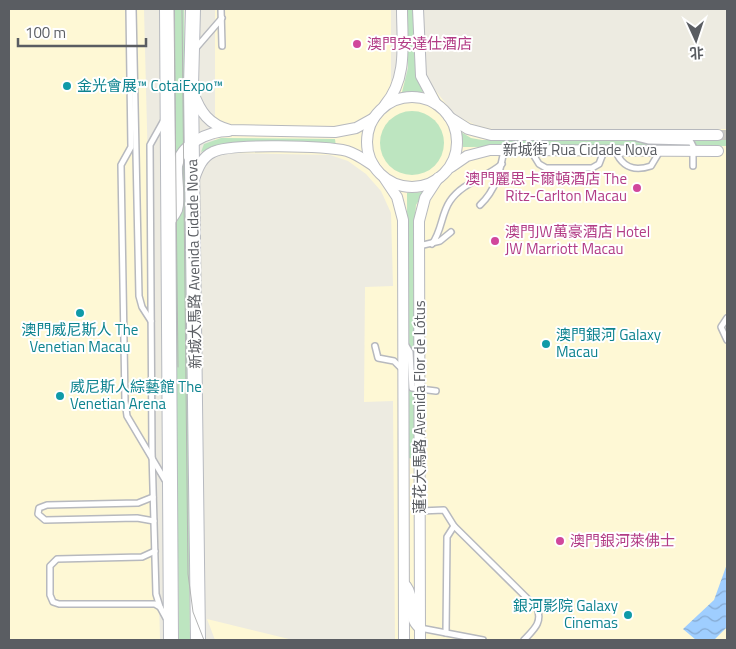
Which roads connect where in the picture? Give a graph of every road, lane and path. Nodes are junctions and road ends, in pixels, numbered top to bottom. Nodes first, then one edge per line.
1 (129, 9) edge
2 (133, 9) edge
3 (167, 9) edge
4 (192, 9) edge
5 (221, 9) edge
6 (402, 9) edge
7 (418, 9) edge
8 (222, 18) junction
9 (222, 46) dead end
10 (192, 56) junction
11 (191, 86) junction
12 (438, 106) junction
13 (383, 108) junction
14 (168, 113) junction
15 (375, 117) junction
16 (448, 117) junction
17 (240, 131) junction
18 (286, 131) junction
19 (624, 135) junction
20 (718, 135) tunnel mouth
21 (192, 144) junction
22 (306, 146) junction
23 (504, 150) junction
24 (531, 150) junction
25 (604, 150) junction
26 (615, 150) junction
27 (660, 150) junction
28 (693, 150) junction
29 (718, 151) dead end
30 (502, 164) junction
31 (693, 166) dead end
32 (375, 167) junction
33 (448, 170) junction
34 (438, 178) junction
35 (385, 179) junction
36 (193, 183) junction
37 (480, 205) dead end
38 (169, 223) junction
39 (451, 232) dead end
40 (432, 244) junction
41 (419, 246) junction
42 (727, 318) edge
43 (151, 322) junction
44 (727, 340) edge
45 (403, 345) junction
46 (375, 346) dead end
47 (389, 360) junction
48 (403, 372) junction
49 (420, 391) junction
50 (436, 391) dead end
51 (152, 456) junction
52 (170, 490) junction
53 (153, 497) junction
54 (420, 511) junction
55 (154, 521) junction
56 (454, 526) junction
57 (155, 551) junction
58 (404, 576) junction
59 (160, 607) junction
60 (420, 628) junction
61 (446, 633) junction
62 (171, 634) edge
63 (198, 640) edge
64 (404, 640) edge
65 (420, 640) edge
66 (483, 640) edge
67 (524, 640) edge

1 - 51 lane
2 - 43 lane
3 - 14 main road, 新城大馬路 Avenida Cidade Nova
4 - 10 main road, 新城大馬路 Avenida Cidade Nova
5 - 8 lane
6 - 13 street
7 - 12 street
8 - 9 lane
8 - 10 lane
10 - 11 main road, 新城大馬路 Avenida Cidade Nova
11 - 17 street
11 - 21 main road, 新城大馬路 Avenida Cidade Nova
12 - 13 street
12 - 16 street
13 - 15 street
14 - 38 main road, 新城大馬路 Avenida Cidade Nova
14 - 43 lane
15 - 18 street
15 - 32 street
16 - 19 street, 新城街 Rua Cidade Nova
16 - 33 street
17 - 18 street
17 - 21 street
18 - 22 street
19 - 20 street, 新城街 Rua Cidade Nova
19 - 28 lane
21 - 36 main road, 新城大馬路 Avenida Cidade Nova
21 - 38 street
22 - 32 street
22 - 36 street
23 - 24 street, 新城街 Rua Cidade Nova
23 - 30 lane
23 - 33 street, 新城街 Rua Cidade Nova
24 - 25 street, 新城街 Rua Cidade Nova
24 - 25 lane
25 - 26 street, 新城街 Rua Cidade Nova
26 - 27 street, 新城街 Rua Cidade Nova
26 - 27 lane
27 - 28 street, 新城街 Rua Cidade Nova
28 - 29 street, 新城街 Rua Cidade Nova
28 - 31 lane
30 - 37 lane
30 - 40 lane
32 - 35 street
33 - 34 street
34 - 35 street
34 - 41 street, 蓮花大馬路 Avenida Flor de Lótus
35 - 45 street, 蓮花大馬路 Avenida Flor de Lótus
36 - 63 main road, 新城大馬路 Avenida Cidade Nova
38 - 52 main road, 新城大馬路 Avenida Cidade Nova
39 - 40 lane
40 - 41 lane
41 - 49 street, 蓮花大馬路 Avenida Flor de Lótus
42 - 44 lane
43 - 51 lane
45 - 47 lane
45 - 48 street, 蓮花大馬路 Avenida Flor de Lótus
45 - 49 lane
46 - 47 lane
47 - 48 lane
48 - 58 street, 蓮花大馬路 Avenida Flor de Lótus
49 - 50 lane
49 - 54 street, 蓮花大馬路 Avenida Flor de Lótus
51 - 52 lane
51 - 53 lane
52 - 62 main road, 新城大馬路 Avenida Cidade Nova
53 - 55 lane
53 - 55 lane
54 - 56 lane
54 - 58 street
54 - 60 street, 蓮花大馬路 Avenida Flor de Lótus
55 - 57 lane
56 - 61 lane
56 - 67 lane
57 - 59 lane
57 - 59 lane
58 - 60 street
58 - 64 street, 蓮花大馬路 Avenida Flor de Lótus
59 - 62 lane
60 - 61 lane
60 - 65 street, 蓮花大馬路 Avenida Flor de Lótus
61 - 66 lane

